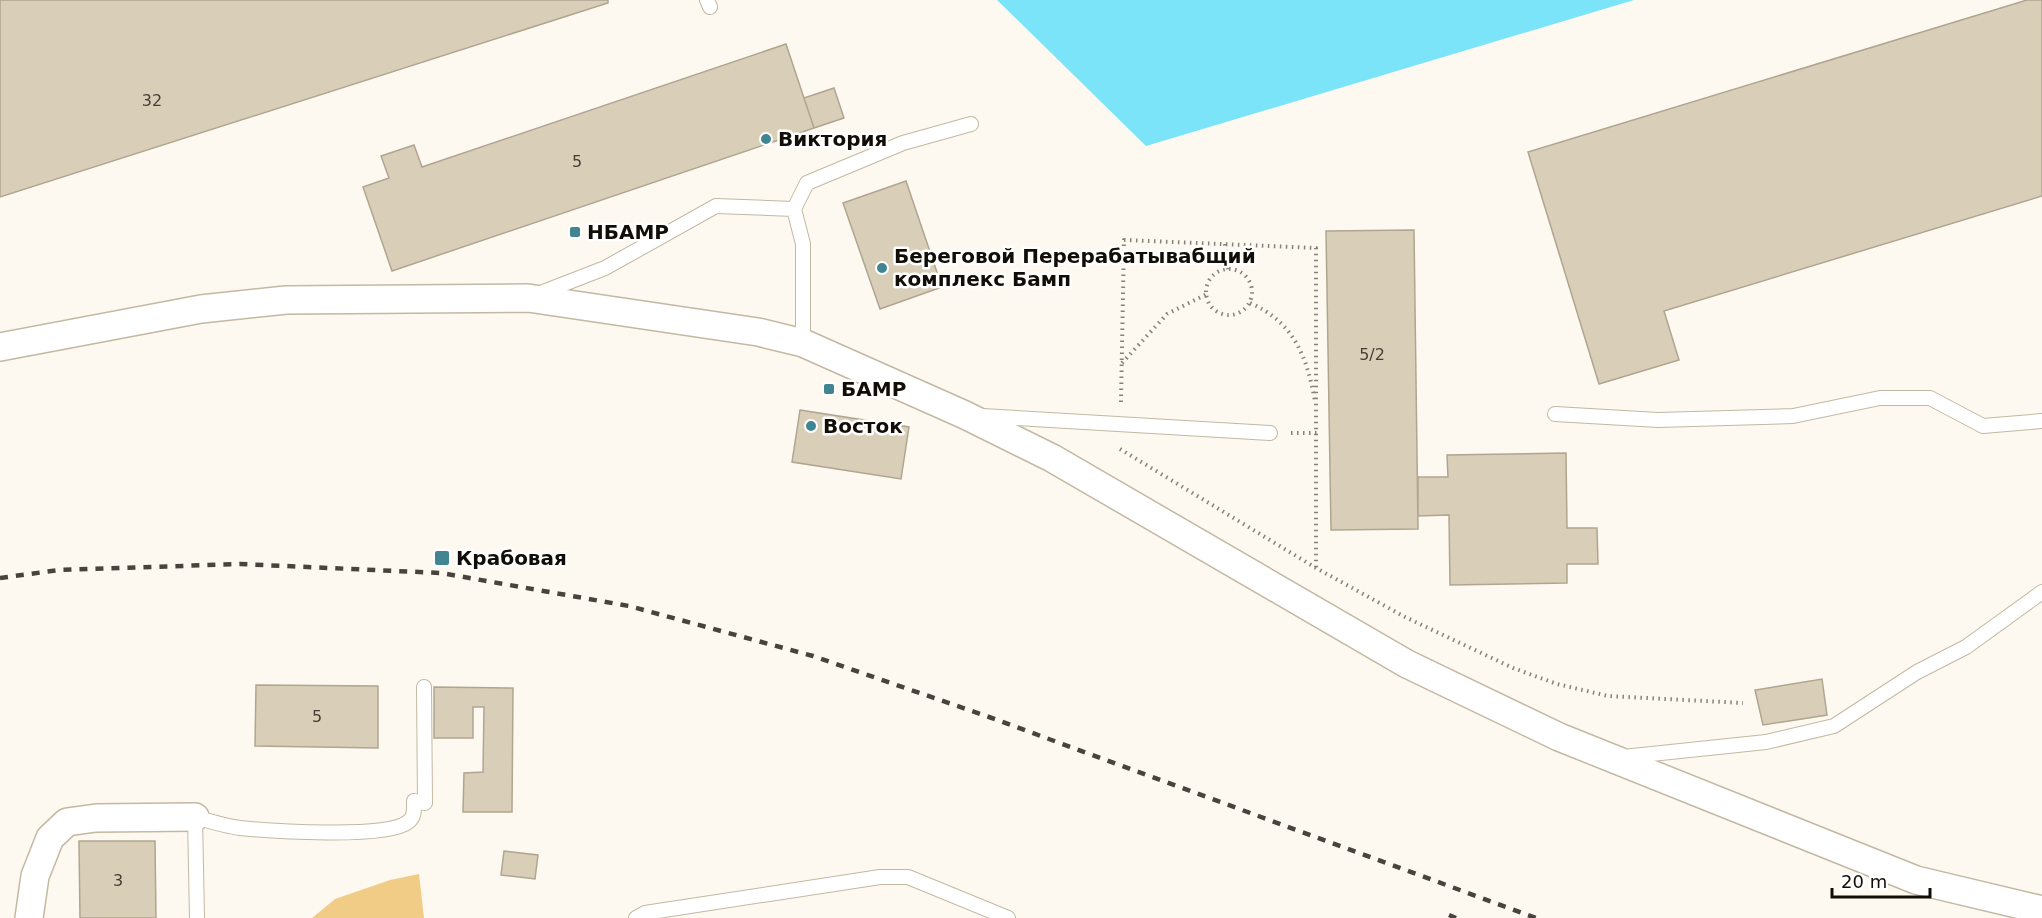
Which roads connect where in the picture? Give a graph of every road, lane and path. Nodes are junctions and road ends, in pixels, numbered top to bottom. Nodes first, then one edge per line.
1 (971, 124) dead end
2 (794, 209) junction
3 (1225, 244) junction
4 (1228, 270) junction
5 (1207, 294) junction
6 (528, 298) junction
7 (1250, 303) junction
8 (803, 343) junction
9 (0, 347) edge
10 (1122, 364) junction
11 (1317, 412) junction
12 (1555, 414) dead end
13 (964, 415) junction
14 (2042, 421) edge
15 (1121, 426) junction
16 (1270, 433) dead end
17 (1316, 568) junction
18 (2042, 592) edge
19 (424, 687) dead end
20 (1743, 703) dead end
21 (1615, 757) junction
22 (195, 817) junction
23 (2042, 910) edge
24 (29, 918) edge
25 (197, 918) edge
26 (636, 918) edge
27 (1008, 918) edge

1 - 2 lane
2 - 6 lane
2 - 8 lane
3 - 4 path
3 - 10 path
3 - 11 path
4 - 5 path
4 - 7 path
5 - 7 path
5 - 10 path
6 - 8 street
6 - 9 street
7 - 11 path
8 - 13 street
10 - 15 path
11 - 17 path
12 - 14 lane
13 - 15 lane
13 - 21 street
15 - 16 lane
15 - 17 path
17 - 20 path
18 - 21 lane
19 - 22 lane
21 - 23 street
22 - 24 street
22 - 25 lane
26 - 27 lane

